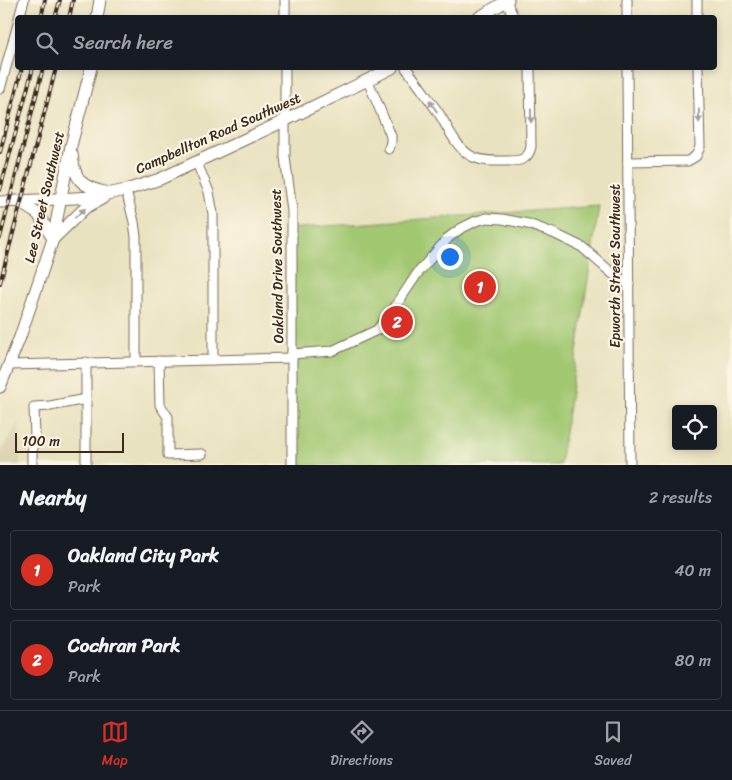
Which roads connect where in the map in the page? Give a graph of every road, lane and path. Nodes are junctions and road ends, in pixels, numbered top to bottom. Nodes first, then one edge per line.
1 (24, 0) edge
2 (100, 0) edge
3 (285, 0) edge
4 (627, 0) edge
5 (697, 0) edge
6 (507, 1) edge
7 (20, 15) edge
8 (98, 15) edge
9 (285, 15) edge
10 (483, 15) edge
11 (513, 15) edge
12 (627, 15) edge
13 (697, 15) edge
14 (15, 32) edge
15 (3, 66) edge
16 (90, 70) edge
17 (285, 70) edge
18 (388, 70) edge
19 (407, 70) edge
20 (530, 70) edge
21 (628, 70) edge
22 (698, 70) edge
23 (368, 81) junction
24 (0, 89) edge
25 (284, 121) junction
26 (71, 146) junction
27 (389, 149) dead end
28 (628, 162) junction
29 (197, 163) junction
30 (126, 190) junction
31 (112, 193) junction
32 (60, 199) junction
33 (0, 202) edge
34 (19, 202) junction
35 (53, 240) junction
36 (629, 284) junction
37 (292, 356) junction
38 (213, 360) junction
39 (136, 361) junction
40 (159, 361) junction
41 (86, 362) junction
42 (9, 365) junction
43 (0, 387) edge
44 (86, 398) junction
45 (202, 454) dead end
46 (32, 465) edge
47 (86, 465) edge
48 (292, 465) edge
49 (630, 465) edge

1 - 7 street
2 - 8 main road
3 - 9 street
4 - 12 street
5 - 13 street
6 - 10 main road
6 - 11 street
14 - 15 street
15 - 24 street
16 - 26 main road, Lee Street Southwest
17 - 25 street, Oakland Drive Southwest
18 - 23 main road, Campbellton Road Southwest
20 -> 19 street
21 - 28 street, Epworth Street Southwest
22 -> 28 street
23 - 25 main road, Campbellton Road Southwest
23 - 27 street
25 - 29 main road, Campbellton Road Southwest
25 - 37 street, Oakland Drive Southwest
26 - 31 main road
26 - 32 main road, Lee Street Southwest
28 - 36 street, Epworth Street Southwest
29 - 30 main road, Campbellton Road Southwest
29 - 38 street
30 - 31 main road, Campbellton Road Southwest
30 - 39 street
31 - 32 main road, Campbellton Road Southwest
35 -> 31 main road
32 - 34 main road, Campbellton Road Southwest
32 - 35 main road, Lee Street Southwest
33 - 34 main road, Campbellton Road Southwest
34 - 35 main road
35 - 42 main road, Lee Street Southwest
36 - 37 street
36 - 49 street, Epworth Street Southwest
37 - 38 street
37 - 48 street, Oakland Drive Southwest
38 - 40 street
39 - 40 street
39 - 41 street
40 - 45 street
41 - 42 street
41 - 44 street
42 - 43 main road, Lee Street Southwest
44 - 46 street
44 - 47 street

